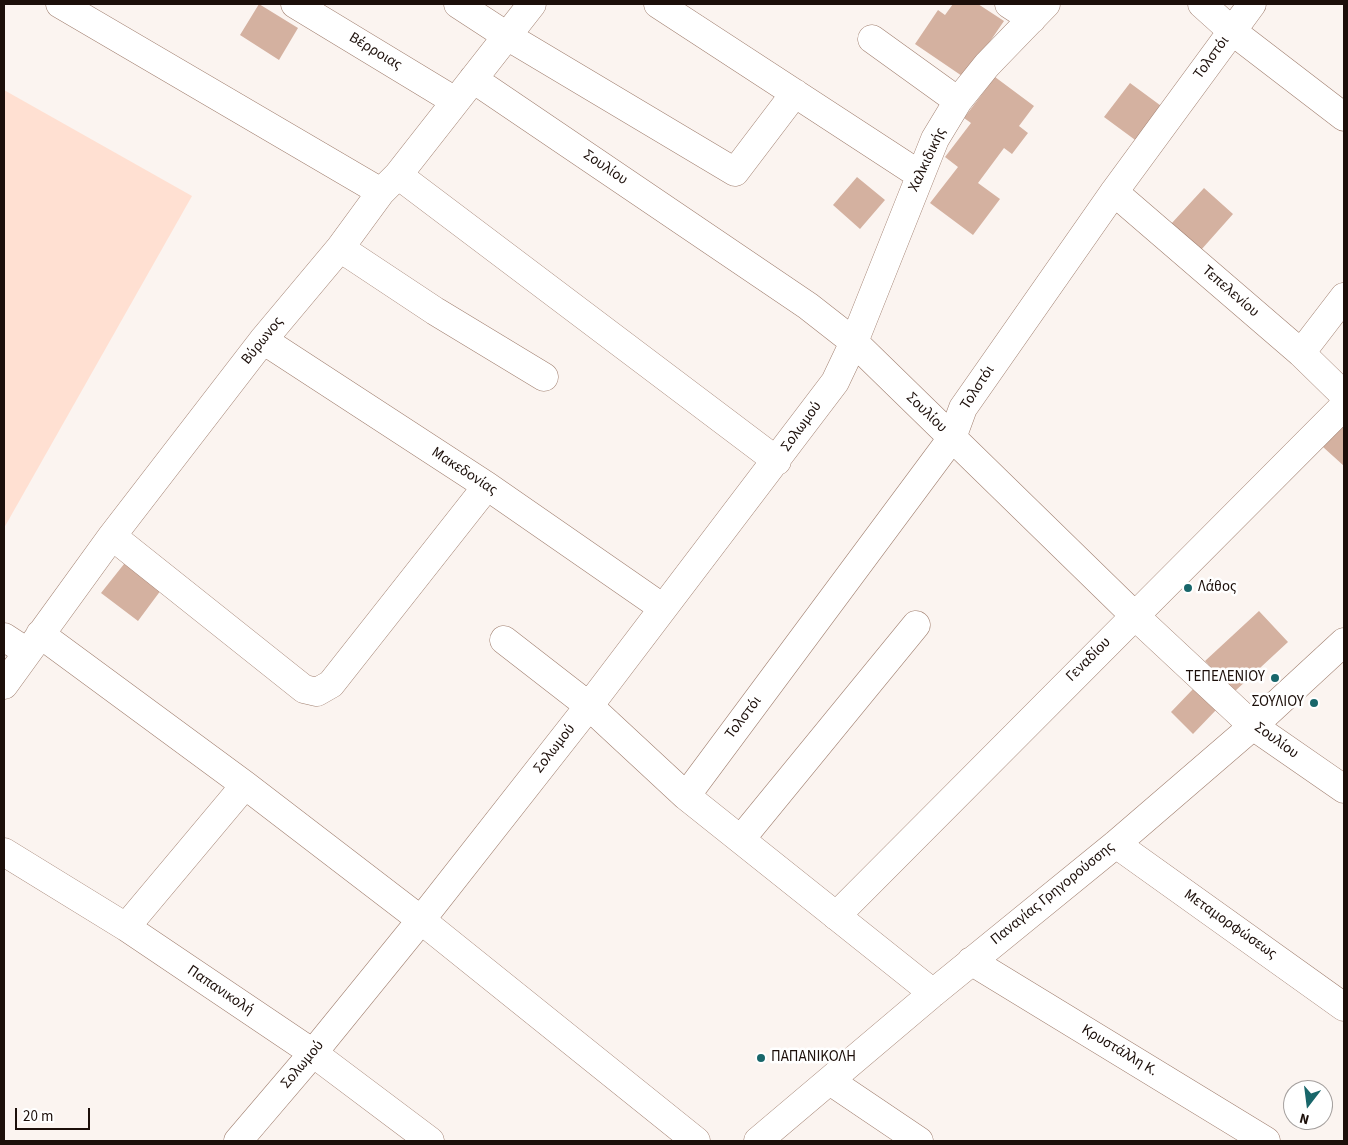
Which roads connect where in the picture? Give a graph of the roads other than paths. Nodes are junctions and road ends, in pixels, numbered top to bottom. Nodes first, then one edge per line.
1 (60, 4) edge
2 (294, 4) edge
3 (458, 4) edge
4 (532, 4) edge
5 (658, 4) edge
6 (1009, 4) edge
7 (1202, 4) edge
8 (1252, 4) edge
9 (1039, 12) edge
10 (1232, 31) junction
11 (506, 36) junction
12 (872, 39) dead end
13 (473, 79) junction
14 (795, 93) junction
15 (455, 101) junction
16 (958, 101) junction
17 (1344, 117) edge
18 (920, 175) junction
19 (390, 183) junction
20 (1114, 192) junction
21 (340, 248) junction
22 (1344, 296) edge
23 (263, 340) junction
24 (854, 342) junction
25 (1301, 354) junction
26 (544, 377) dead end
27 (1344, 394) edge
28 (1344, 406) edge
29 (952, 438) junction
30 (777, 461) junction
31 (487, 486) junction
32 (112, 536) junction
33 (663, 608) junction
34 (1134, 616) junction
35 (916, 625) dead end
36 (4, 637) edge
37 (504, 640) dead end
38 (1344, 642) edge
39 (34, 643) junction
40 (4, 685) edge
41 (589, 706) junction
42 (1253, 726) junction
43 (244, 785) junction
44 (1344, 789) edge
45 (686, 796) junction
46 (740, 840) junction
47 (1116, 844) junction
48 (4, 852) edge
49 (836, 916) junction
50 (421, 920) junction
51 (126, 927) junction
52 (971, 961) junction
53 (933, 993) junction
54 (1344, 1006) edge
55 (313, 1054) junction
56 (830, 1080) junction
57 (238, 1141) edge
58 (430, 1141) edge
59 (696, 1141) edge
60 (758, 1141) edge
61 (919, 1141) edge
62 (1266, 1141) edge

1 - 19 street
2 - 15 street, Βέρροιας
3 - 11 street
4 - 11 street, Βύρωνος
5 - 14 street
6 - 9 street
7 - 10 street
8 - 10 street, Τολστόι
9 - 16 street, Χαλκιδικής
10 - 17 street
10 - 20 street, Τολστόι
11 - 13 street, Βύρωνος
11 - 14 street
12 - 16 street
13 - 15 street, Βύρωνος
13 - 24 street, Σουλίου
14 - 18 street
15 - 19 street, Βύρωνος
16 - 18 street, Χαλκιδικής
18 - 24 street, Χαλκιδικής
19 - 21 street, Βύρωνος
19 - 30 street
20 - 25 street, Τεπελενίου
20 - 29 street, Τολστόι
21 - 23 street, Βύρωνος
21 - 26 street
22 - 25 street
23 - 31 street, Μακεδονίας
23 - 32 street, Βύρωνος
24 - 29 street, Σουλίου
24 - 30 street, Σολωμού
25 - 27 street, Τεπελενίου
28 - 34 street, Γεναδίου
29 - 34 street, Σουλίου
29 - 45 street, Τολστόι
30 - 33 street, Σολωμού
31 - 32 street
31 - 33 street, Μακεδονίας
32 - 39 street, Βύρωνος
33 - 41 street, Σολωμού
34 - 42 street, Σουλίου
34 - 49 street, Γεναδίου
35 - 46 street
36 - 39 street
37 - 41 street
38 - 42 street, Παναγίας Γρηγορούσσης
39 - 40 street, Βύρωνος
39 - 43 street
41 - 45 street
41 - 50 street, Σολωμού
42 - 44 street, Σουλίου
42 - 47 street, Παναγίας Γρηγορούσσης
43 - 50 street
43 - 51 street
45 - 46 street
46 - 49 street
47 - 52 street, Παναγίας Γρηγορούσσης
47 - 54 street, Μεταμορφώσεως
48 - 51 street, Παπανικολή
49 - 53 street
50 - 55 street, Σολωμού
50 - 59 street
51 - 55 street, Παπανικολή
52 - 53 street, Παναγίας Γρηγορούσσης
52 - 62 street, Κρυστάλλη Κ.
53 - 56 street, Παναγίας Γρηγορούσσης
55 - 57 street, Σολωμού
55 - 58 street, Παπανικολή
56 - 60 street, Παναγίας Γρηγορούσσης
56 - 61 street

